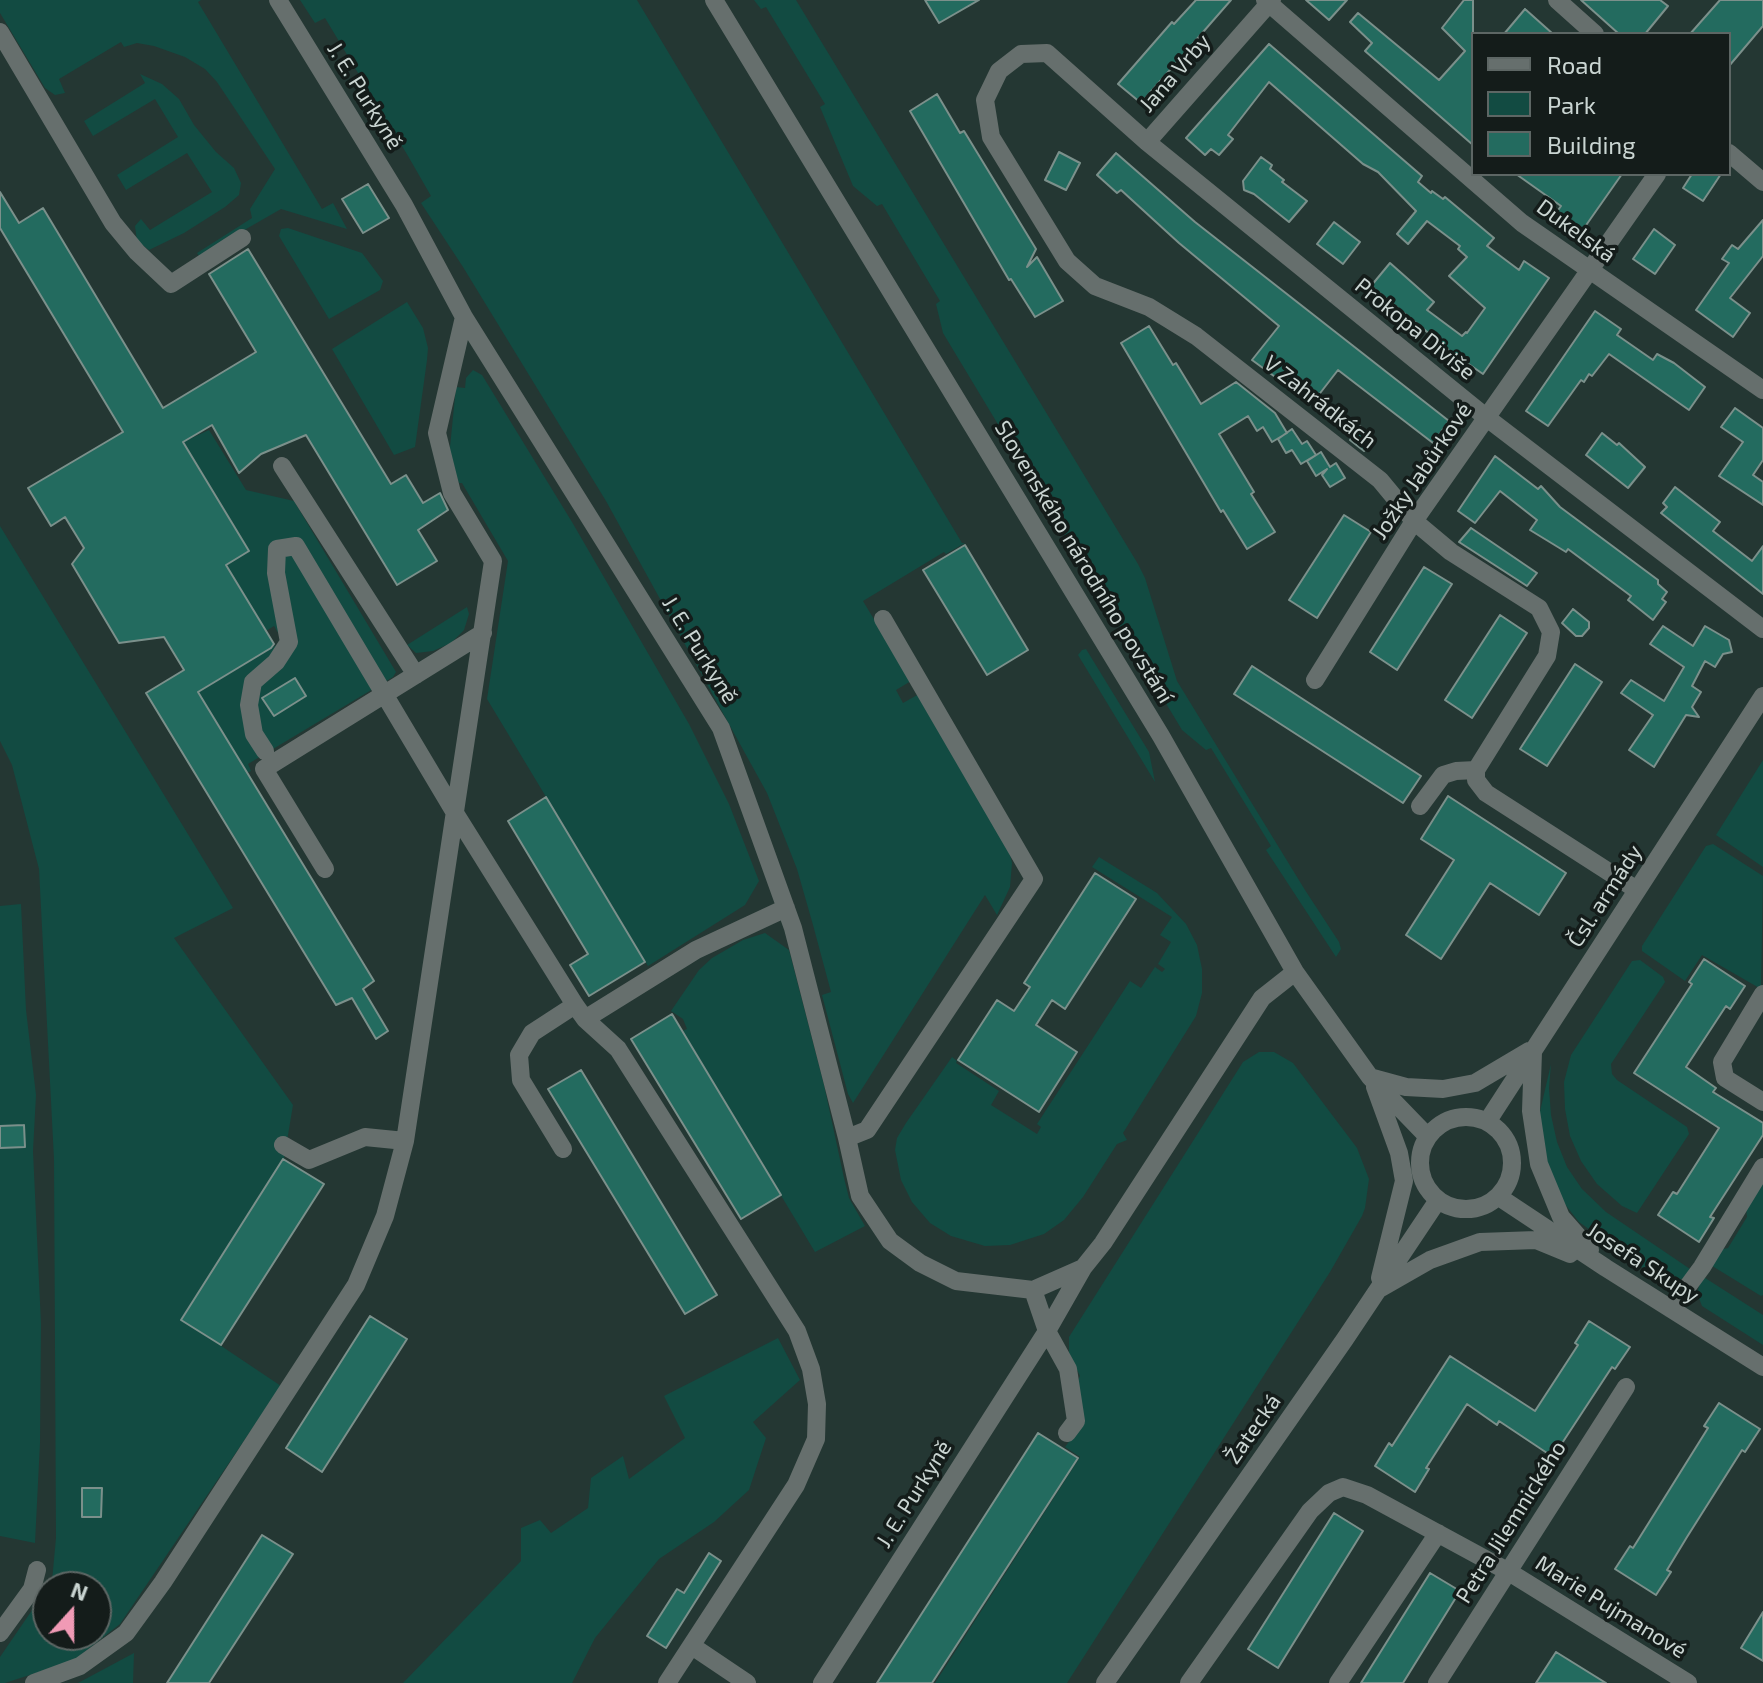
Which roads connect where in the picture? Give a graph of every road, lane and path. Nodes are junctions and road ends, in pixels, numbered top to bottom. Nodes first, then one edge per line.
1 (278, 0) edge
2 (714, 0) edge
3 (1557, 0) edge
4 (1269, 1) edge
5 (0, 32) edge
6 (1593, 32) edge
7 (1047, 53) joint
8 (1147, 142) junction
9 (1731, 155) edge
10 (1656, 176) edge
11 (1763, 182) edge
12 (242, 238) dead end
13 (1589, 271) junction
14 (464, 317) junction
15 (1763, 390) edge
16 (1487, 418) junction
17 (282, 466) dead end
18 (1414, 521) junction
19 (883, 619) dead end
20 (1763, 629) edge
21 (483, 633) junction
22 (416, 675) junction
23 (1315, 680) dead end
24 (1763, 696) edge
25 (265, 751) dead end
26 (1476, 770) junction
27 (1420, 806) dead end
28 (455, 813) junction
29 (325, 869) dead end
30 (1637, 890) junction
31 (786, 908) junction
32 (1295, 972) junction
33 (1763, 994) edge
34 (580, 1012) junction
35 (1533, 1049) junction
36 (1370, 1077) junction
37 (1763, 1102) edge
38 (1487, 1122) junction
39 (1428, 1137) junction
40 (847, 1138) junction
41 (405, 1141) junction
42 (283, 1145) dead end
43 (563, 1149) dead end
44 (1763, 1167) edge
45 (1499, 1197) junction
46 (1438, 1200) junction
47 (1083, 1268) junction
48 (1606, 1268) junction
49 (1033, 1290) junction
50 (1377, 1290) junction
51 (1671, 1309) junction
52 (1047, 1331) junction
53 (1763, 1367) edge
54 (1626, 1387) dead end
55 (1067, 1433) dead end
56 (1438, 1533) junction
57 (37, 1570) dead end
58 (1509, 1572) junction
59 (0, 1633) edge
60 (692, 1646) junction
61 (1193, 1676) edge
62 (34, 1683) edge
63 (667, 1683) edge
64 (747, 1683) edge
65 (822, 1683) edge
66 (1105, 1683) edge
67 (1338, 1683) edge
68 (1437, 1683) edge
69 (1688, 1683) edge

1 - 14 street, J. E. Purkyně
2 - 32 street, Slovenského národního povstání
3 - 6 street
4 - 8 street, Jana Vrby
4 - 13 street, Dukelská
5 - 12 street
7 - 8 street, Prokopa Diviše
7 - 18 street, V Zahrádkách
8 - 16 street, Prokopa Diviše
9 - 11 street
10 - 13 street, Jožky Jabůrkové
13 - 15 street, Dukelská
13 - 16 street, Jožky Jabůrkové
14 - 21 street
14 - 31 street, J. E. Purkyně
16 - 18 street, Jožky Jabůrkové
16 - 20 street, Prokopa Diviše
17 - 22 street
18 - 23 street, Jožky Jabůrkové
18 - 26 street, V Zahrádkách
19 - 40 street
21 - 22 street
21 - 28 street
22 - 29 street
24 - 30 street, Čsl. armády
25 - 28 street
26 - 27 street
26 - 30 street
28 - 34 street
28 - 41 street
30 - 35 street, Čsl. armády
31 - 34 street
31 - 40 street, J. E. Purkyně
32 - 36 street, Slovenského národního povstání
32 - 47 street, J. E. Purkyně
33 - 37 street
34 - 43 street
34 - 60 street
35 - 36 street
35 - 38 street, Čsl. armády
35 - 48 street
36 - 39 street, Slovenského národního povstání
36 - 50 street
38 - 39 street
38 - 45 street
39 - 46 street
40 - 49 street, J. E. Purkyně
41 - 42 street
41 - 62 street
44 - 51 street
45 - 46 street
45 - 48 street, Josefa Skupy
46 - 50 street, Žatecká
47 - 49 street, J. E. Purkyně
47 - 52 street, J. E. Purkyně
48 - 50 street
48 - 51 street, Josefa Skupy
49 - 52 street
50 - 66 street, Žatecká
51 - 53 street, Josefa Skupy
52 - 55 street
52 - 65 street, J. E. Purkyně
54 - 58 street, Petra Jilemnického
56 - 58 street, Marie Pujmanové
56 - 61 street, Marie Pujmanové
56 - 67 street
57 - 59 street
58 - 68 street, Petra Jilemnického
58 - 69 street, Marie Pujmanové
60 - 63 street
60 - 64 street

